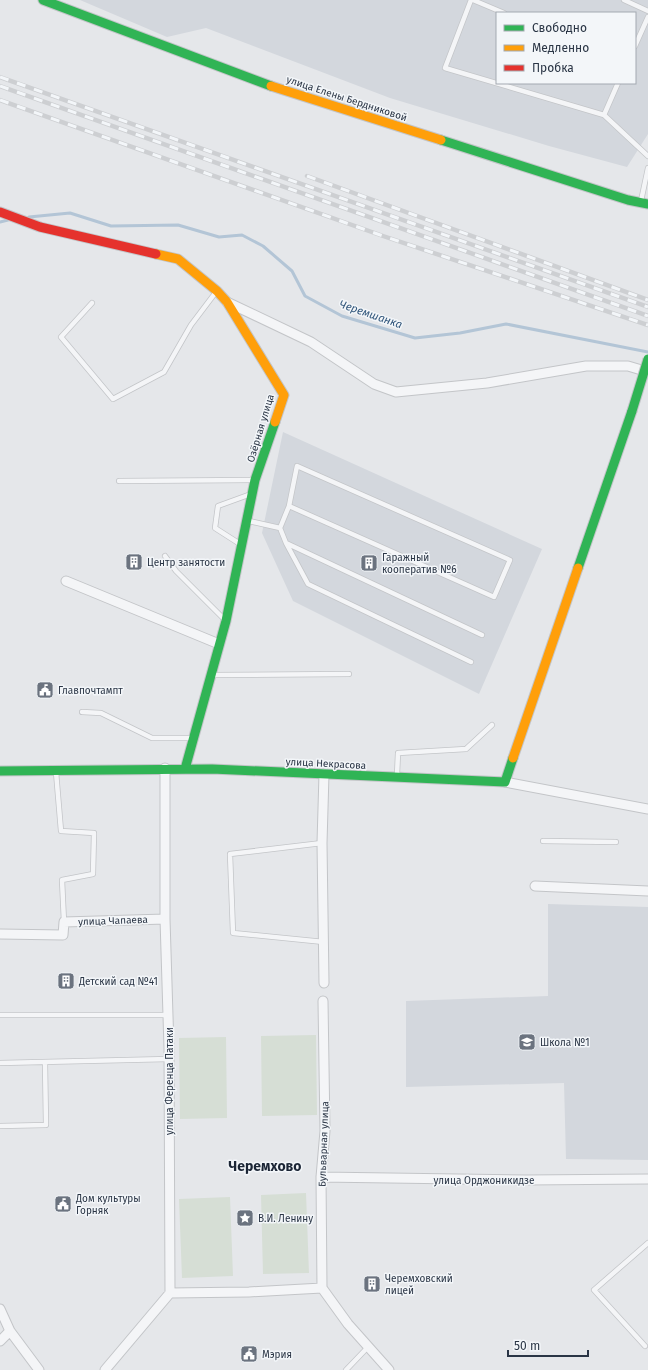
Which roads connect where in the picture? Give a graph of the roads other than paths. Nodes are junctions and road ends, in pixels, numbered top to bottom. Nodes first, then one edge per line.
1 (43, 0) edge
2 (472, 0) edge
3 (624, 0) edge
4 (648, 11) edge
5 (502, 12) edge
6 (648, 17) edge
7 (636, 44) edge
8 (496, 83) edge
9 (499, 84) edge
10 (618, 84) edge
11 (604, 115) junction
12 (648, 156) edge
13 (648, 168) edge
14 (644, 203) edge
15 (0, 212) edge
16 (217, 291) junction
17 (227, 302) junction
18 (92, 303) dead end
19 (648, 359) edge
20 (648, 372) edge
21 (255, 480) junction
22 (119, 481) dead end
23 (253, 494) junction
24 (290, 506) junction
25 (247, 520) junction
26 (280, 528) junction
27 (286, 543) junction
28 (242, 545) junction
29 (165, 556) dead end
30 (66, 582) dead end
31 (226, 620) junction
32 (482, 635) dead end
33 (219, 644) junction
34 (471, 662) dead end
35 (349, 674) dead end
36 (211, 675) junction
37 (82, 712) dead end
38 (492, 725) dead end
39 (194, 738) junction
40 (165, 768) junction
41 (185, 769) junction
42 (56, 770) junction
43 (0, 771) edge
44 (324, 774) junction
45 (397, 777) junction
46 (505, 782) junction
47 (648, 810) edge
48 (543, 841) dead end
49 (616, 842) dead end
50 (322, 844) junction
51 (535, 886) dead end
52 (648, 891) edge
53 (165, 919) junction
54 (64, 922) junction
55 (0, 934) edge
56 (324, 942) junction
57 (324, 983) dead end
58 (323, 1001) dead end
59 (0, 1015) edge
60 (168, 1015) junction
61 (169, 1060) junction
62 (45, 1062) junction
63 (0, 1063) edge
64 (0, 1126) edge
65 (321, 1177) junction
66 (648, 1178) edge
67 (648, 1243) edge
68 (322, 1288) junction
69 (170, 1293) junction
70 (0, 1309) edge
71 (10, 1331) junction
72 (0, 1342) edge
73 (645, 1346) dead end
74 (368, 1347) junction
75 (39, 1370) edge
76 (105, 1370) edge
77 (346, 1370) edge
78 (389, 1370) edge

1 - 14 street, улица Елены Бердниковой
2 - 5 lane
2 - 8 lane
3 - 4 lane
6 - 7 lane
9 - 11 lane
10 - 11 lane
11 - 12 lane
13 - 14 lane
15 - 16 street, Озёрная улица
16 - 17 street, Озёрная улица
16 - 18 lane
17 - 20 street
17 - 21 street, Озёрная улица
19 - 46 street, bridge
21 - 22 lane
21 - 23 street, Озёрная улица
23 - 25 street, Озёрная улица
23 - 28 lane
24 - 24 lane
24 - 26 lane
25 - 26 lane
25 - 28 street, Озёрная улица
26 - 27 lane
27 - 32 lane
27 - 34 lane
28 - 31 street, Озёрная улица
29 - 31 lane
30 - 33 street
31 - 33 street, Озёрная улица
33 - 36 street, Озёрная улица
35 - 36 lane
36 - 39 street, Озёрная улица
37 - 39 lane
38 - 45 lane
39 - 41 street, Озёрная улица
40 - 41 street, улица Некрасова
40 - 42 street, улица Некрасова
40 - 53 street, улица Ференца Патаки
41 - 44 street, улица Некрасова
42 - 43 street, улица Некрасова
42 - 54 lane
44 - 45 street, улица Некрасова
44 - 50 street
45 - 46 street, улица Некрасова
46 - 47 street, улица Некрасова
48 - 49 lane
50 - 56 street
50 - 56 lane
51 - 52 street
53 - 54 street, улица Чапаева
53 - 60 street, улица Ференца Патаки
54 - 55 street, улица Чапаева
56 - 57 street
58 - 65 street, Бульварная улица
59 - 60 lane
60 - 61 street, улица Ференца Патаки
61 - 62 lane
61 - 69 street, улица Ференца Патаки
62 - 63 lane
62 - 64 lane
65 - 66 street, улица Орджоникидзе
65 - 68 street, Бульварная улица
67 - 73 lane
68 - 69 street
68 - 74 street
69 - 76 street
70 - 71 street
71 - 72 street
71 - 75 street
74 - 77 lane
74 - 78 street

